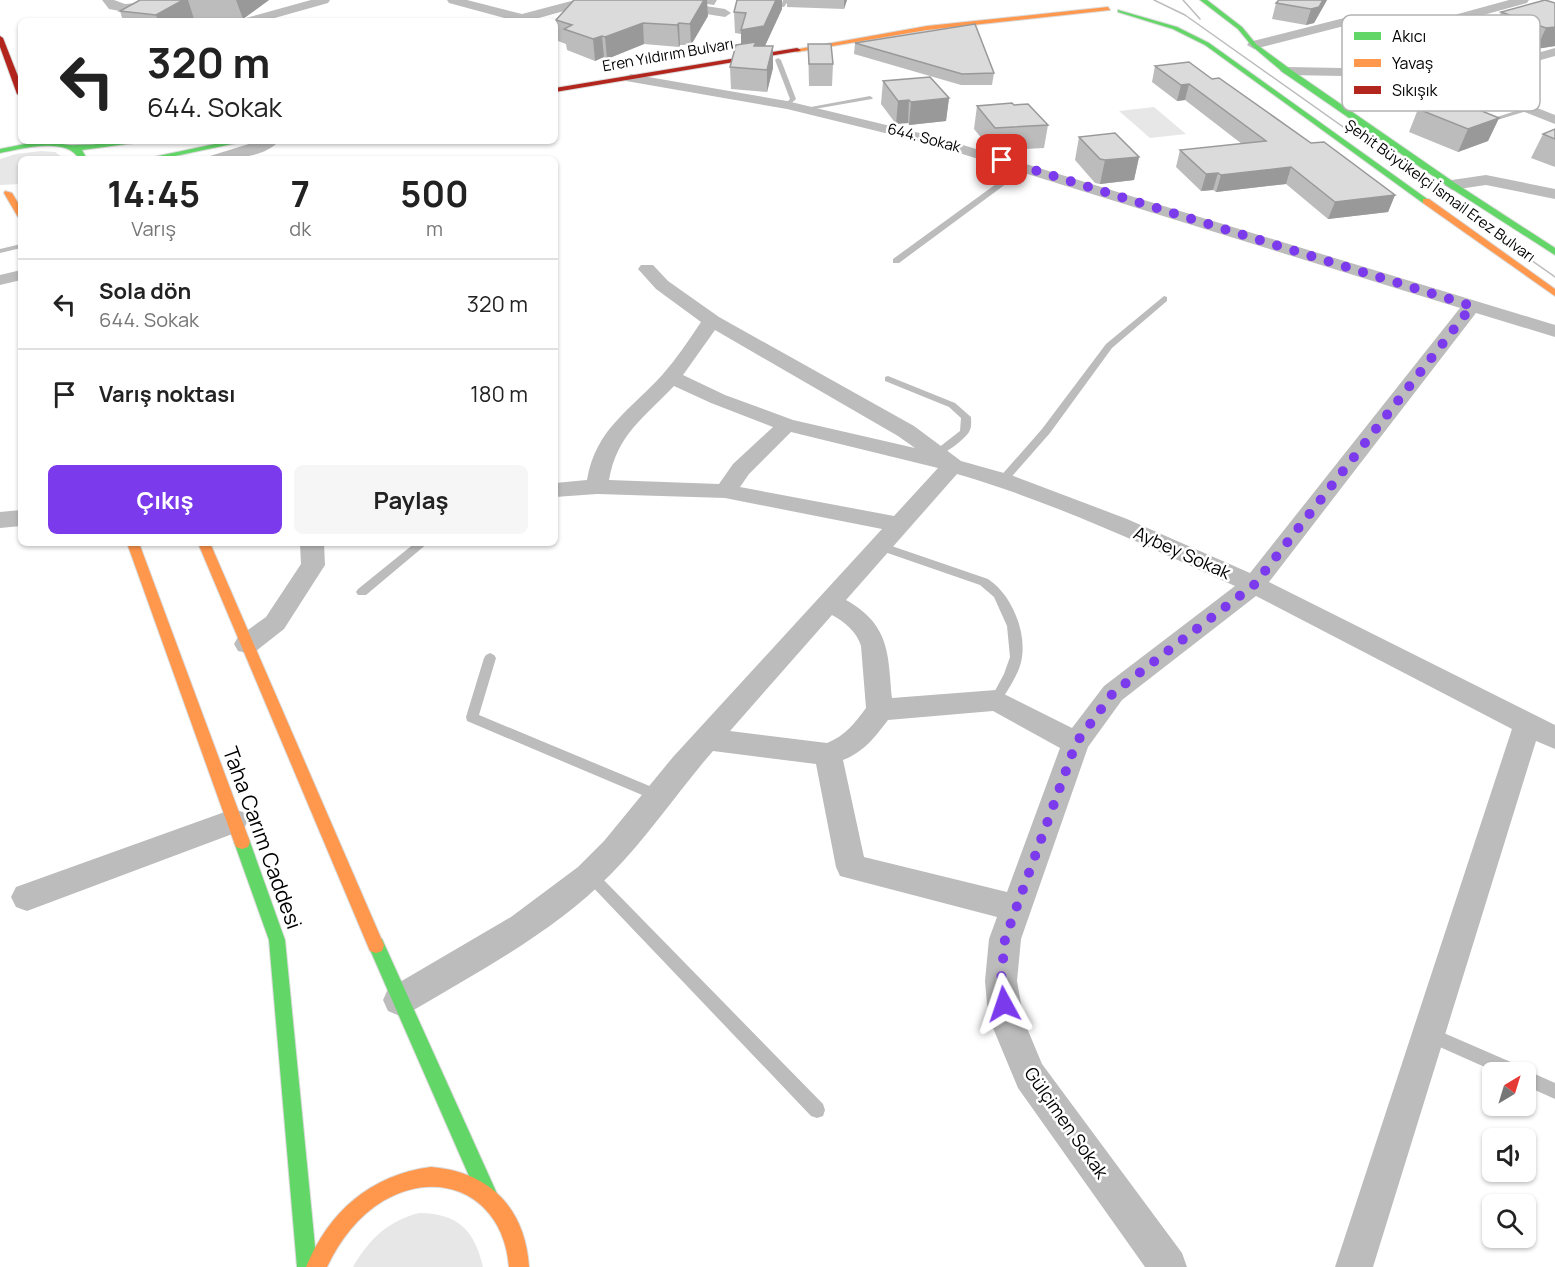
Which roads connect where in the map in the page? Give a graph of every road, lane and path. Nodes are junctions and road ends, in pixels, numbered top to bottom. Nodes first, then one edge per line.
1 (108, 0) edge
2 (212, 0) edge
3 (324, 0) edge
4 (453, 0) edge
5 (588, 0) edge
6 (644, 0) edge
7 (743, 0) edge
8 (786, 0) edge
9 (1076, 0) edge
10 (1195, 1) edge
11 (1502, 2) edge
12 (1525, 6) edge
13 (138, 8) junction
14 (968, 9) dead end
15 (1114, 10) junction
16 (1167, 10) dead end
17 (725, 13) dead end
18 (1465, 15) edge
19 (126, 18) edge
20 (261, 18) edge
21 (518, 18) edge
22 (525, 18) edge
23 (1342, 23) edge
24 (0, 38) edge
25 (1254, 45) junction
26 (1555, 52) edge
27 (1540, 56) edge
28 (778, 60) dead end
29 (1287, 71) junction
30 (1342, 72) edge
31 (558, 78) edge
32 (631, 78) junction
33 (18, 86) edge
34 (558, 90) edge
35 (870, 98) dead end
36 (795, 107) junction
37 (1342, 109) edge
38 (1345, 111) edge
39 (1521, 111) edge
40 (1533, 111) edge
41 (1555, 120) edge
42 (1474, 125) edge
43 (108, 144) edge
44 (263, 144) edge
45 (73, 148) edge
46 (247, 150) edge
47 (0, 151) edge
48 (181, 156) edge
49 (226, 156) edge
50 (1025, 167) junction
51 (1452, 185) junction
52 (10, 193) edge
53 (1555, 194) edge
54 (18, 209) edge
55 (18, 247) edge
56 (0, 251) edge
57 (1555, 252) edge
58 (896, 261) dead end
59 (647, 269) dead end
60 (18, 276) edge
61 (0, 280) edge
62 (1555, 293) edge
63 (1164, 298) dead end
64 (1472, 306) junction
65 (712, 321) junction
66 (1555, 331) edge
67 (671, 377) junction
68 (888, 379) dead end
69 (787, 425) junction
70 (945, 460) junction
71 (1003, 480) junction
72 (597, 487) junction
73 (558, 490) edge
74 (725, 491) junction
75 (18, 518) edge
76 (0, 520) edge
77 (899, 525) junction
78 (134, 546) edge
79 (205, 546) edge
80 (312, 546) edge
81 (418, 546) edge
82 (880, 546) junction
83 (1254, 585) junction
84 (362, 592) dead end
85 (829, 602) junction
86 (247, 644) junction
87 (490, 658) dead end
88 (996, 700) junction
89 (879, 710) junction
90 (1541, 731) edge
91 (706, 739) junction
92 (1076, 743) junction
93 (828, 754) junction
94 (659, 796) junction
95 (234, 820) junction
96 (590, 875) junction
97 (27, 897) dead end
98 (1016, 908) junction
99 (400, 1000) junction
100 (1429, 1035) junction
101 (1491, 1062) edge
102 (1536, 1082) edge
103 (1555, 1091) edge
104 (817, 1110) dead end
105 (487, 1194) junction
106 (520, 1264) edge
107 (307, 1267) edge
108 (316, 1267) edge
109 (1168, 1267) edge
110 (1354, 1267) edge

1 - 13 street
2 - 13 street
3 - 20 street
4 - 21 street
5 - 22 street
6 - 17 street
7 - 8 lane
9 - 15 main road, Şehit Büyükelçi İsmail Erez Bulvarı
10 - 25 main road, Şehit Büyükelçi İsmail Erez Bulvarı
11 - 12 street
11 - 18 street
13 - 19 street
14 - 31 main road, Eren Yıldırım Bulvarı
15 - 16 main road
15 - 32 main road, Eren Yıldırım Bulvarı
15 - 62 main road, Şehit Büyükelçi İsmail Erez Bulvarı
23 - 25 street
24 - 33 main road
25 - 29 main road, Şehit Büyükelçi İsmail Erez Bulvarı
26 - 27 street
28 - 36 lane
29 - 30 street
29 - 37 main road, Şehit Büyükelçi İsmail Erez Bulvarı
32 - 34 main road, Eren Yıldırım Bulvarı
32 - 36 street, 644. Sokak
35 - 36 lane
36 - 50 street, 644. Sokak
38 - 51 main road, Şehit Büyükelçi İsmail Erez Bulvarı
39 - 42 lane
40 - 41 street
43 - 45 main road
44 - 46 street
45 - 47 main road
46 - 48 main road
46 - 49 street
50 - 58 lane
50 - 64 street, 644. Sokak
51 - 53 street
51 - 57 main road, Şehit Büyükelçi İsmail Erez Bulvarı
52 - 54 main road
55 - 56 lane
59 - 65 street
60 - 61 street
63 - 71 lane
64 - 66 street, 644. Sokak
64 - 83 street, Gülçimen Sokak
65 - 67 street
65 - 70 street
67 - 69 street, Aybey Sokak
67 - 72 street
68 - 70 lane
69 - 70 street, Aybey Sokak
69 - 74 street
70 - 71 street, Aybey Sokak
70 - 77 street
71 - 83 street, Aybey Sokak
72 - 73 street
72 - 74 street
74 - 77 street
75 - 76 street
77 - 82 street
78 - 95 main road, Taha Carım Caddesi
79 - 86 main road
80 - 86 street
81 - 84 lane
82 - 85 street
82 - 88 lane
83 - 90 street, Aybey Sokak
83 - 92 street, Gülçimen Sokak
85 - 89 street
85 - 91 street
86 - 99 main road
87 - 94 lane
88 - 89 street
88 - 92 street
89 - 93 street
90 - 100 street
91 - 93 street
91 - 94 street
92 - 98 street, Gülçimen Sokak
93 - 98 street
94 - 96 street
95 - 97 street
95 - 107 main road, Taha Carım Caddesi
96 - 99 street
96 - 104 lane
98 - 109 street, Gülçimen Sokak
99 - 105 main road
100 - 101 lane
100 - 110 street
102 - 103 lane
105 - 106 main road
105 - 108 main road

